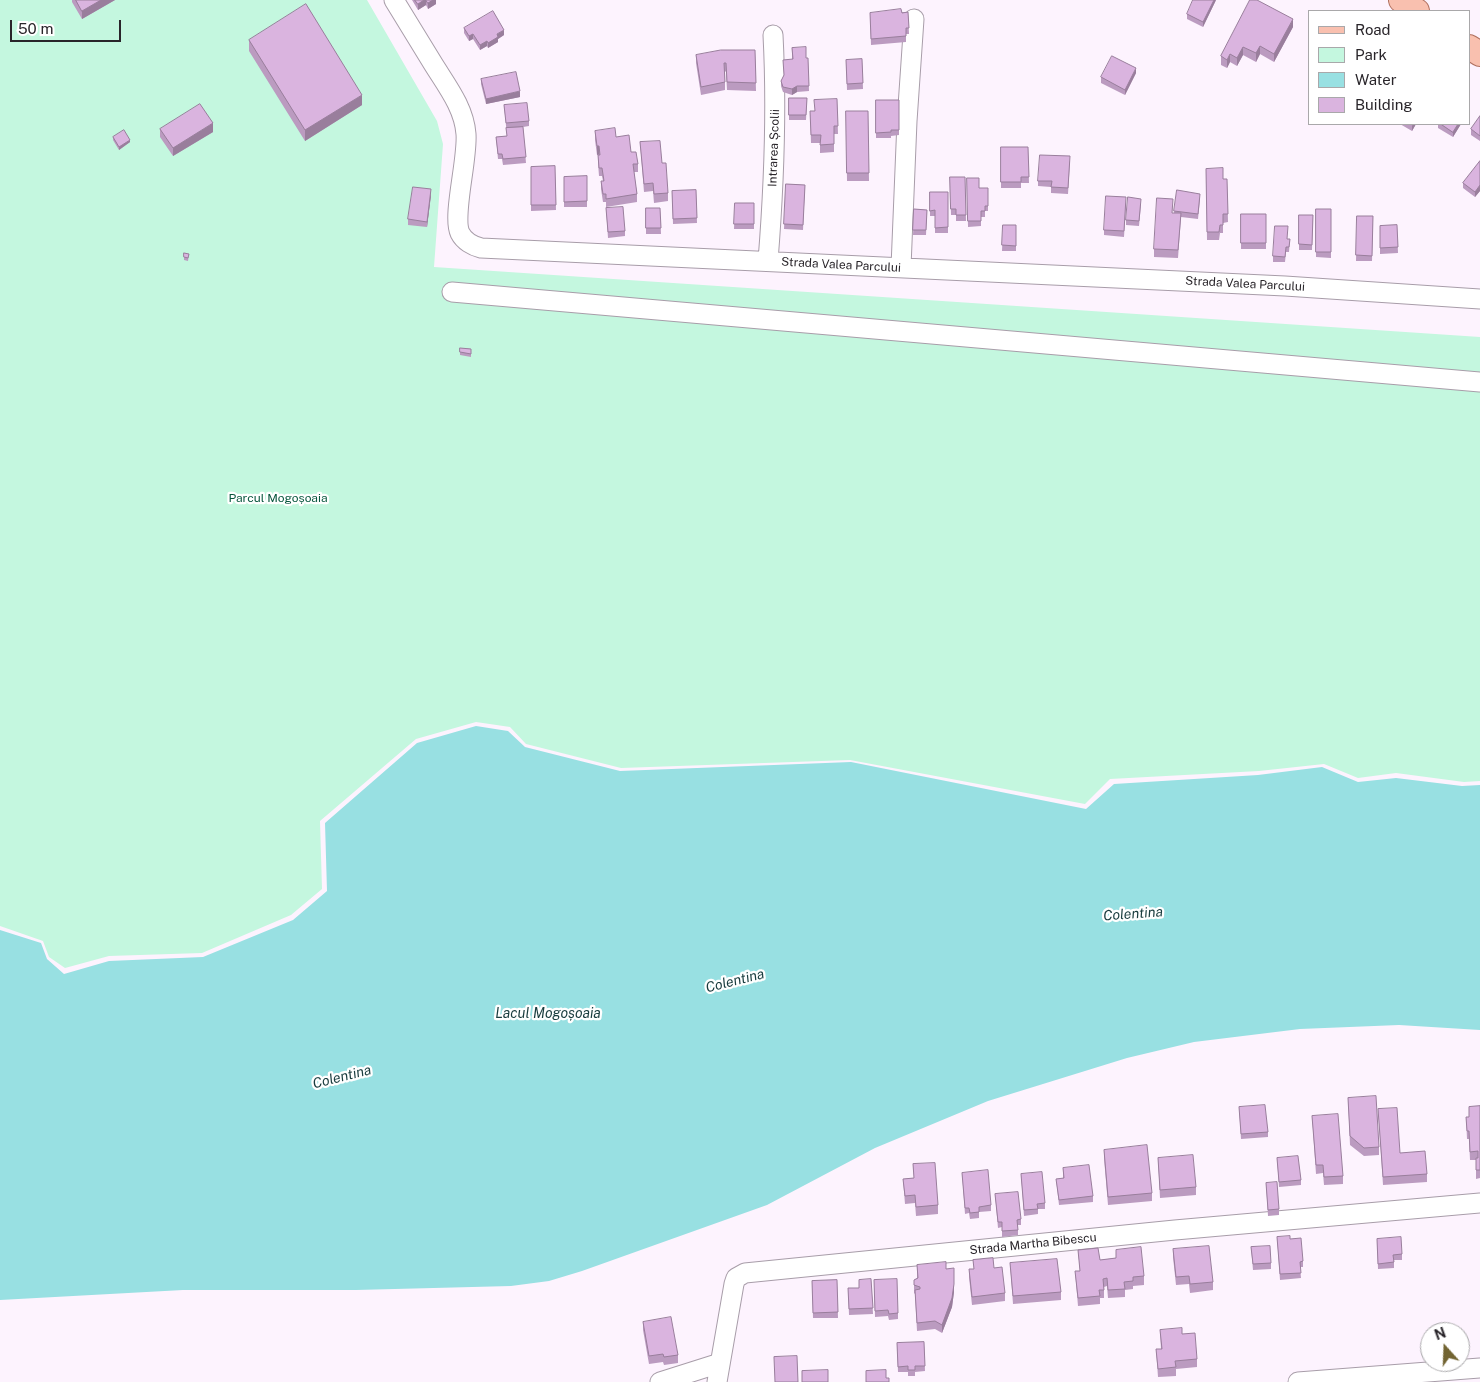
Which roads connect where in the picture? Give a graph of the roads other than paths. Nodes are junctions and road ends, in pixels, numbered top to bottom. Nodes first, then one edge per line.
1 (394, 0) edge
2 (1401, 0) edge
3 (1416, 10) edge
4 (914, 19) dead end
5 (773, 35) dead end
6 (768, 261) junction
7 (901, 267) junction
8 (452, 292) dead end
9 (1480, 299) edge
10 (1480, 382) edge
11 (1480, 1203) edge
12 (720, 1363) junction
13 (1480, 1368) edge
14 (660, 1382) edge
15 (717, 1382) edge
16 (1298, 1382) edge

1 - 6 street, Strada Valea Parcului
2 - 3 main road
4 - 7 street
5 - 6 street, Intrarea Școlii
6 - 7 street, Strada Valea Parcului
7 - 9 street, Strada Valea Parcului
8 - 10 street
11 - 12 street, Strada Martha Bibescu
12 - 14 street
12 - 15 street, Strada Martha Bibescu
13 - 16 street

